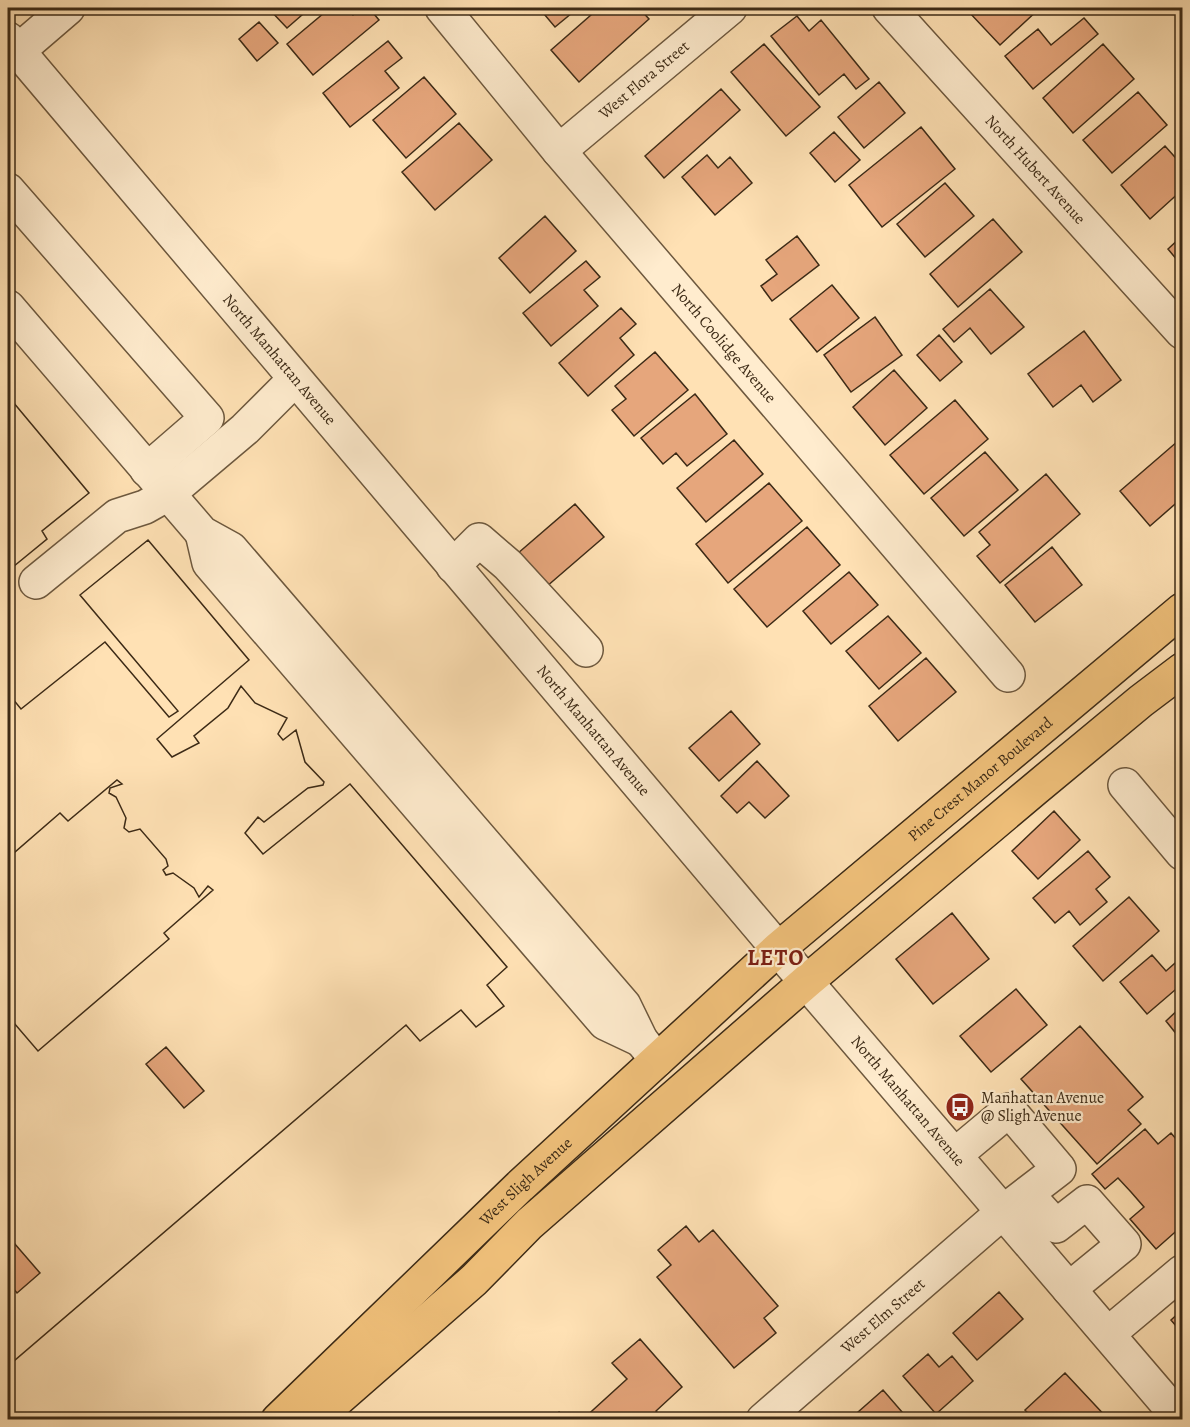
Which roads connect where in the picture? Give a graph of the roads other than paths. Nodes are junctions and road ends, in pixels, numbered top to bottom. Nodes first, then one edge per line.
1 (442, 8) edge
2 (730, 8) edge
3 (889, 8) edge
4 (60, 10) edge
5 (13, 45) edge
6 (559, 151) junction
7 (8, 190) edge
8 (8, 307) edge
9 (1182, 332) edge
10 (296, 379) junction
11 (147, 470) junction
12 (168, 494) junction
13 (453, 566) junction
14 (515, 573) junction
15 (36, 582) dead end
16 (485, 603) junction
17 (1182, 610) edge
18 (552, 614) junction
19 (521, 646) junction
20 (586, 650) dead end
21 (1182, 670) edge
22 (1008, 675) dead end
23 (1125, 785) dead end
24 (1182, 853) edge
25 (778, 949) junction
26 (806, 982) junction
27 (649, 1050) junction
28 (955, 1155) junction
29 (1015, 1203) junction
30 (1182, 1272) edge
31 (1069, 1289) junction
32 (1108, 1334) junction
33 (279, 1419) edge
34 (314, 1419) edge
35 (763, 1419) edge
36 (1180, 1419) edge

1 - 6 street, North Coolidge Avenue
2 - 6 street, West Flora Street
3 - 9 street, North Hubert Avenue
4 - 5 street
5 - 10 street, North Manhattan Avenue
6 - 22 street, North Coolidge Avenue
7 - 11 street
8 - 11 street
10 - 12 street
10 - 13 street, North Manhattan Avenue
11 - 12 street
12 - 15 street
12 - 27 street
13 - 14 street
13 - 16 street, North Manhattan Avenue
14 - 16 street
14 - 18 street
16 - 19 street, North Manhattan Avenue
17 - 25 main road, Pine Crest Manor Boulevard
18 - 19 street
18 - 20 street
19 - 25 street, North Manhattan Avenue
21 - 26 main road
23 - 24 street
25 - 26 street, North Manhattan Avenue
25 - 27 main road, West Sligh Avenue
26 - 28 street, North Manhattan Avenue
26 - 34 main road, West Sligh Avenue
27 - 33 main road, West Sligh Avenue
28 - 29 street, North Manhattan Avenue
28 - 29 street, West Elm Street
29 - 31 street, North Manhattan Avenue
29 - 31 street
29 - 35 street, West Elm Street
30 - 32 street
31 - 32 street, North Manhattan Avenue
32 - 36 street, North Manhattan Avenue

